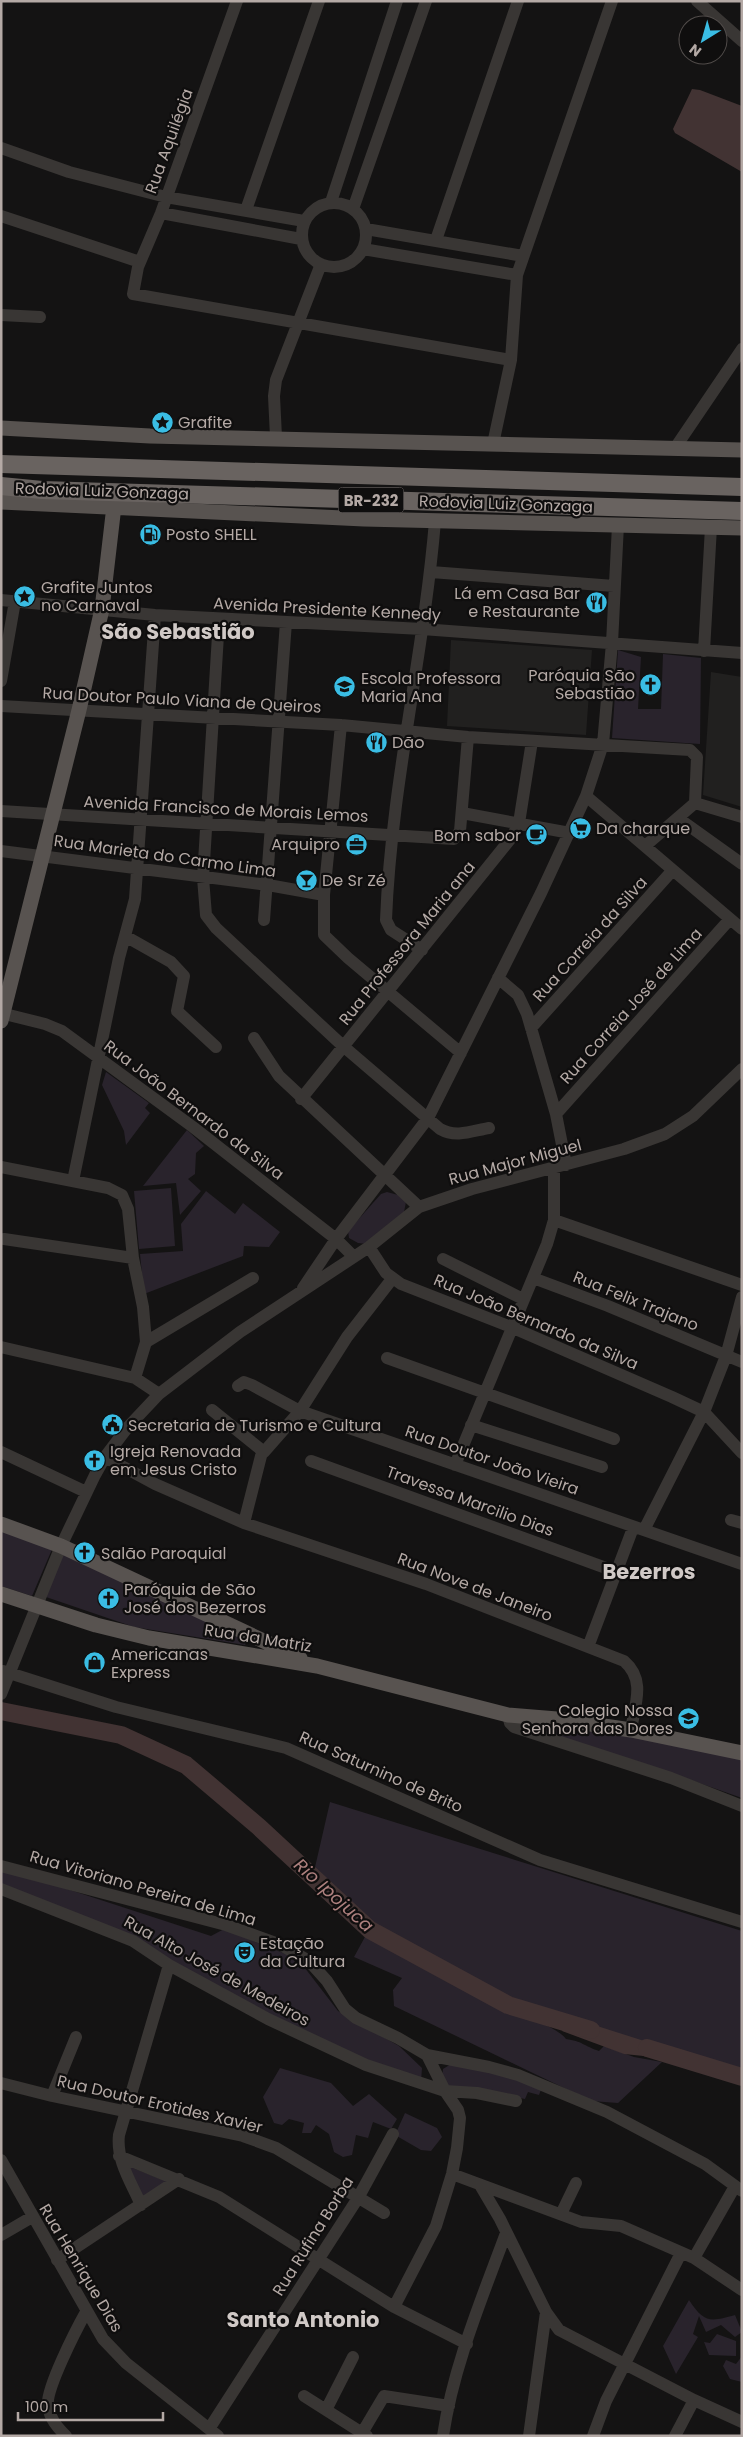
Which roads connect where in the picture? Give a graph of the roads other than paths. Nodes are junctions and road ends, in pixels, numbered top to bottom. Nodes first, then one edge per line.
1 (237, 1) edge
2 (319, 1) edge
3 (397, 1) edge
4 (426, 1) edge
5 (518, 1) edge
6 (612, 1) edge
7 (697, 1) edge
8 (742, 41) edge
9 (1, 148) edge
10 (166, 197) junction
11 (331, 202) junction
12 (353, 209) junction
13 (246, 210) junction
14 (161, 213) junction
15 (1, 216) edge
16 (304, 221) junction
17 (366, 229) junction
18 (301, 238) junction
19 (436, 240) junction
20 (363, 249) junction
21 (523, 256) junction
22 (140, 262) junction
23 (321, 264) junction
24 (517, 274) junction
25 (1, 315) edge
26 (40, 318) dead end
27 (297, 323) junction
28 (742, 350) edge
29 (511, 360) junction
30 (1, 428) edge
31 (276, 438) junction
32 (493, 444) junction
33 (675, 448) junction
34 (742, 450) edge
35 (1, 464) edge
36 (1, 486) edge
37 (742, 487) edge
38 (1, 502) edge
39 (114, 506) junction
40 (742, 511) edge
41 (434, 521) junction
42 (618, 525) junction
43 (711, 527) junction
44 (742, 528) edge
45 (431, 572) junction
46 (614, 586) junction
47 (1, 600) edge
48 (15, 601) junction
49 (102, 609) junction
50 (155, 615) junction
51 (219, 619) junction
52 (286, 622) junction
53 (422, 629) junction
54 (612, 643) junction
55 (704, 651) junction
56 (742, 653) edge
57 (1, 681) edge
58 (1, 706) edge
59 (79, 710) junction
60 (149, 715) junction
61 (214, 718) junction
62 (279, 721) junction
63 (341, 725) junction
64 (405, 731) junction
65 (468, 737) junction
66 (532, 741) junction
67 (603, 744) junction
68 (586, 796) junction
69 (694, 802) junction
70 (1, 811) edge
71 (462, 814) junction
72 (52, 815) junction
73 (742, 817) edge
74 (678, 818) junction
75 (140, 820) junction
76 (519, 823) junction
77 (205, 824) junction
78 (272, 828) junction
79 (329, 831) junction
80 (570, 833) junction
81 (393, 835) junction
82 (645, 846) junction
83 (1, 851) edge
84 (42, 856) junction
85 (742, 864) edge
86 (139, 868) junction
87 (672, 871) junction
88 (203, 878) junction
89 (268, 885) junction
90 (324, 895) junction
91 (730, 919) junction
92 (264, 920) dead end
93 (742, 929) edge
94 (125, 936) junction
95 (422, 950) junction
96 (498, 978) junction
97 (389, 990) junction
98 (2, 1016) edge
99 (531, 1028) junction
100 (254, 1038) dead end
101 (216, 1046) dead end
102 (343, 1046) junction
103 (461, 1053) junction
104 (99, 1057) junction
105 (742, 1070) edge
106 (301, 1099) junction
107 (556, 1114) junction
108 (428, 1118) junction
109 (489, 1128) dead end
110 (560, 1166) junction
111 (1, 1167) edge
112 (385, 1174) junction
113 (73, 1181) junction
114 (419, 1207) junction
115 (554, 1220) junction
116 (4, 1239) dead end
117 (336, 1239) junction
118 (369, 1247) junction
119 (354, 1257) junction
120 (133, 1258) junction
121 (443, 1258) dead end
122 (253, 1278) dead end
123 (533, 1278) junction
124 (392, 1279) junction
125 (742, 1285) edge
126 (299, 1294) junction
127 (742, 1296) edge
128 (523, 1299) junction
129 (511, 1327) junction
130 (146, 1342) junction
131 (1, 1347) edge
132 (726, 1356) junction
133 (387, 1358) dead end
134 (742, 1362) edge
135 (135, 1378) junction
136 (238, 1386) dead end
137 (484, 1393) junction
138 (159, 1394) junction
139 (212, 1410) dead end
140 (300, 1410) junction
141 (704, 1412) junction
142 (471, 1425) junction
143 (614, 1440) dead end
144 (266, 1449) junction
145 (1, 1452) edge
146 (742, 1453) edge
147 (105, 1457) junction
148 (311, 1461) dead end
149 (455, 1465) junction
150 (602, 1468) dead end
151 (86, 1492) junction
152 (244, 1523) junction
153 (1, 1524) edge
154 (639, 1529) junction
155 (61, 1546) junction
156 (742, 1564) edge
157 (617, 1572) junction
158 (1, 1594) edge
159 (36, 1605) junction
160 (588, 1647) junction
161 (317, 1666) junction
162 (6, 1671) edge
163 (2, 1691) edge
164 (508, 1715) junction
165 (631, 1730) junction
166 (742, 1753) edge
167 (742, 1806) edge
168 (1, 1866) edge
169 (1, 1889) edge
170 (742, 1922) edge
171 (169, 1966) junction
172 (76, 2037) dead end
173 (427, 2055) junction
174 (1, 2083) edge
175 (445, 2091) junction
176 (52, 2096) junction
177 (516, 2101) dead end
178 (126, 2112) junction
179 (393, 2134) dead end
180 (119, 2156) junction
181 (1, 2160) edge
182 (452, 2174) junction
183 (179, 2179) junction
184 (576, 2183) dead end
185 (480, 2185) junction
186 (738, 2190) edge
187 (358, 2198) junction
188 (141, 2205) junction
189 (384, 2213) dead end
190 (561, 2214) junction
191 (32, 2217) junction
192 (506, 2233) junction
193 (1, 2235) edge
194 (681, 2252) junction
195 (694, 2258) junction
196 (57, 2260) junction
197 (318, 2260) junction
198 (742, 2290) edge
199 (394, 2307) junction
200 (86, 2312) junction
201 (546, 2312) junction
202 (467, 2344) junction
203 (353, 2357) dead end
204 (625, 2363) junction
205 (304, 2396) dead end
206 (694, 2400) junction
207 (449, 2406) junction
208 (326, 2410) junction
209 (742, 2422) edge
210 (214, 2432) edge
211 (365, 2434) edge
212 (66, 2436) edge
213 (443, 2436) edge
214 (529, 2436) edge
215 (593, 2436) edge
216 (675, 2436) edge

1 - 10 street, Rua Aquilégia
2 - 13 street
3 - 11 street
4 - 12 street
5 - 19 street
6 - 21 street
7 - 8 street
9 - 10 street
10 - 13 street
10 - 14 street, Rua Aquilégia
11 - 12 street
11 - 16 street
12 - 17 street
13 - 16 street
14 - 18 street
14 - 22 street, Rua Aquilégia
15 - 22 street
16 - 18 street
17 - 19 street
17 - 20 street
18 - 23 street
19 - 21 street
20 - 23 street
20 - 24 street
21 - 24 street
22 - 27 street, Rua Aquilégia
23 - 27 street
24 - 29 street
25 - 26 street
27 - 29 street
27 - 31 street
28 - 33 street
29 - 32 street
30 - 31 main road
31 - 32 main road
32 - 33 main road
33 - 34 main road
35 - 37 highway, Rodovia Luiz Gonzaga / BR-232
36 - 40 highway, Rodovia Luiz Gonzaga / BR-232
38 - 39 main road, BR-232
39 - 41 main road, BR-232
39 - 49 main road
41 - 42 main road, BR-232
41 - 45 street
42 - 43 main road, BR-232
42 - 46 street
43 - 44 main road, BR-232
43 - 55 street
45 - 46 street
45 - 53 street
46 - 54 street
47 - 48 street, Avenida Presidente Kennedy
48 - 49 street, Avenida Presidente Kennedy
48 - 57 street
49 - 50 street, Avenida Presidente Kennedy
49 - 59 main road
50 - 51 street, Avenida Presidente Kennedy
50 - 60 street
51 - 52 street, Avenida Presidente Kennedy
51 - 61 street
52 - 53 street, Avenida Presidente Kennedy
52 - 62 street
53 - 54 street, Avenida Presidente Kennedy
53 - 64 street
54 - 55 street, Avenida Presidente Kennedy
54 - 67 street
55 - 56 street, Avenida Presidente Kennedy
58 - 59 street, Rua Doutor Paulo Viana de Queiros
59 - 60 street, Rua Doutor Paulo Viana de Queiros
59 - 72 main road
60 - 61 street, Rua Doutor Paulo Viana de Queiros
60 - 75 street
61 - 62 street, Rua Doutor Paulo Viana de Queiros
61 - 77 street
62 - 63 street, Rua Doutor Paulo Viana de Queiros
62 - 78 street
63 - 64 street, Rua Doutor Paulo Viana de Queiros
63 - 79 street
64 - 65 street, Rua Doutor Paulo Viana de Queiros
64 - 81 street
65 - 66 street, Rua Doutor Paulo Viana de Queiros
65 - 71 street
66 - 67 street, Rua Doutor Paulo Viana de Queiros
66 - 76 street, Rua Professora Maria ana
67 - 68 street
67 - 69 street, Rua Doutor Paulo Viana de Queiros
68 - 80 street
68 - 82 street
69 - 73 street
69 - 74 street
70 - 72 street, Avenida Francisco de Morais Lemos
71 - 76 street
71 - 81 street, Avenida Francisco de Morais Lemos
72 - 75 street, Avenida Francisco de Morais Lemos
72 - 84 main road
74 - 82 street
74 - 85 street
75 - 77 street, Avenida Francisco de Morais Lemos
75 - 86 street
76 - 80 street
76 - 95 street, Rua Professora Maria ana
77 - 78 street, Avenida Francisco de Morais Lemos
77 - 88 street
78 - 79 street, Avenida Francisco de Morais Lemos
78 - 89 street
79 - 81 street, Avenida Francisco de Morais Lemos
79 - 90 street
80 - 96 street
81 - 95 street
82 - 87 street
83 - 84 street, Rua Marieta do Carmo Lima
84 - 86 street, Rua Marieta do Carmo Lima
84 - 98 main road
86 - 88 street, Rua Marieta do Carmo Lima
86 - 94 street
87 - 91 street
87 - 99 street, Rua Correia da Silva
88 - 89 street, Rua Marieta do Carmo Lima
88 - 102 street
89 - 90 street, Rua Marieta do Carmo Lima
89 - 92 street
90 - 97 street
91 - 93 street
91 - 107 street, Rua Correia José de Lima
94 - 101 street
94 - 104 street
95 - 97 street, Rua Professora Maria ana
96 - 99 street
96 - 103 street
97 - 102 street, Rua Professora Maria ana
97 - 103 street
98 - 104 street, Rua João Bernardo da Silva
99 - 107 street
100 - 106 street
102 - 106 street, Rua Professora Maria ana
102 - 108 street
103 - 108 street
104 - 113 street
104 - 117 street, Rua João Bernardo da Silva
105 - 110 street, Rua Major Miguel
106 - 112 street
107 - 110 street
108 - 109 street
108 - 112 street
110 - 114 street, Rua Major Miguel
110 - 115 street
111 - 113 street
112 - 114 street
112 - 117 street
113 - 120 street
114 - 118 street, Rua Major Miguel
115 - 123 street
115 - 125 street
116 - 120 street
117 - 119 street, Rua João Bernardo da Silva
117 - 126 street
118 - 119 street, Rua Major Miguel
118 - 124 street
119 - 126 street, Rua Major Miguel
120 - 130 street
121 - 128 street
122 - 130 street
123 - 128 street
123 - 132 street, Rua Felix Trajano
124 - 129 street, Rua João Bernardo da Silva
124 - 140 street
126 - 138 street, Rua Major Miguel
127 - 132 street
128 - 129 street
129 - 137 street
129 - 141 street, Rua João Bernardo da Silva
130 - 135 street
131 - 135 street
132 - 134 street, Rua Felix Trajano
132 - 141 street
133 - 137 street
135 - 138 street
136 - 140 street, Rua Doutor João Vieira
137 - 142 street
137 - 143 street
138 - 147 street, Rua Major Miguel
139 - 144 street
140 - 144 street
140 - 149 street, Rua Doutor João Vieira
141 - 146 street
141 - 154 street
142 - 149 street
142 - 150 street
144 - 152 street
145 - 151 street
147 - 151 street, Rua Major Miguel
147 - 152 street, Rua Nove de Janeiro
148 - 157 street, Travessa Marcilio Dias
149 - 154 street, Rua Doutor João Vieira
151 - 155 street, Rua Major Miguel
152 - 160 street, Rua Nove de Janeiro
153 - 155 main road, Rua da Matriz
154 - 156 street, Rua Doutor João Vieira
154 - 157 street
155 - 159 street, Rua Major Miguel
155 - 161 main road, Rua da Matriz
157 - 160 street
158 - 159 main road, Rua da Matriz
159 - 161 main road, Rua da Matriz
159 - 162 street, Rua Major Miguel
160 - 165 street, Rua Nove de Janeiro
161 - 164 main road
162 - 163 street, Rua Major Miguel
162 - 170 street, Rua Saturnino de Brito
164 - 165 main road
164 - 167 street
165 - 166 main road
168 - 173 street, Rua Vitoriano Pereira de Lima
169 - 171 street, Rua Alto José de Medeiros
171 - 175 street, Rua Alto José de Medeiros
171 - 178 street
172 - 176 street
173 - 175 street
173 - 186 street, Rua Vitoriano Pereira de Lima
174 - 176 street, Rua Doutor Erotides Xavier
175 - 177 street, Rua Alto José de Medeiros
175 - 182 street
176 - 178 street, Rua Doutor Erotides Xavier
178 - 180 street
178 - 187 street, Rua Doutor Erotides Xavier
179 - 187 street, Rua Rufina Borba
180 - 183 street
180 - 188 street
181 - 191 street, Rua Henrique Dias
182 - 185 street
182 - 199 street
183 - 188 street
183 - 197 street
184 - 190 street
185 - 190 street
185 - 192 street
186 - 195 street
187 - 189 street, Rua Doutor Erotides Xavier
187 - 197 street, Rua Rufina Borba
188 - 196 street
190 - 194 street
191 - 193 street
191 - 196 street, Rua Henrique Dias
192 - 201 street
192 - 202 street
194 - 195 street
194 - 204 street
195 - 198 street
196 - 200 street, Rua Henrique Dias
197 - 199 street
197 - 210 street, Rua Rufina Borba
199 - 202 street
200 - 210 street, Rua Henrique Dias
200 - 212 street
201 - 204 street
201 - 214 street
202 - 207 street
203 - 208 street
204 - 206 street
204 - 215 street
205 - 208 street
206 - 209 street
206 - 216 street
207 - 211 street
207 - 213 street
208 - 211 street

